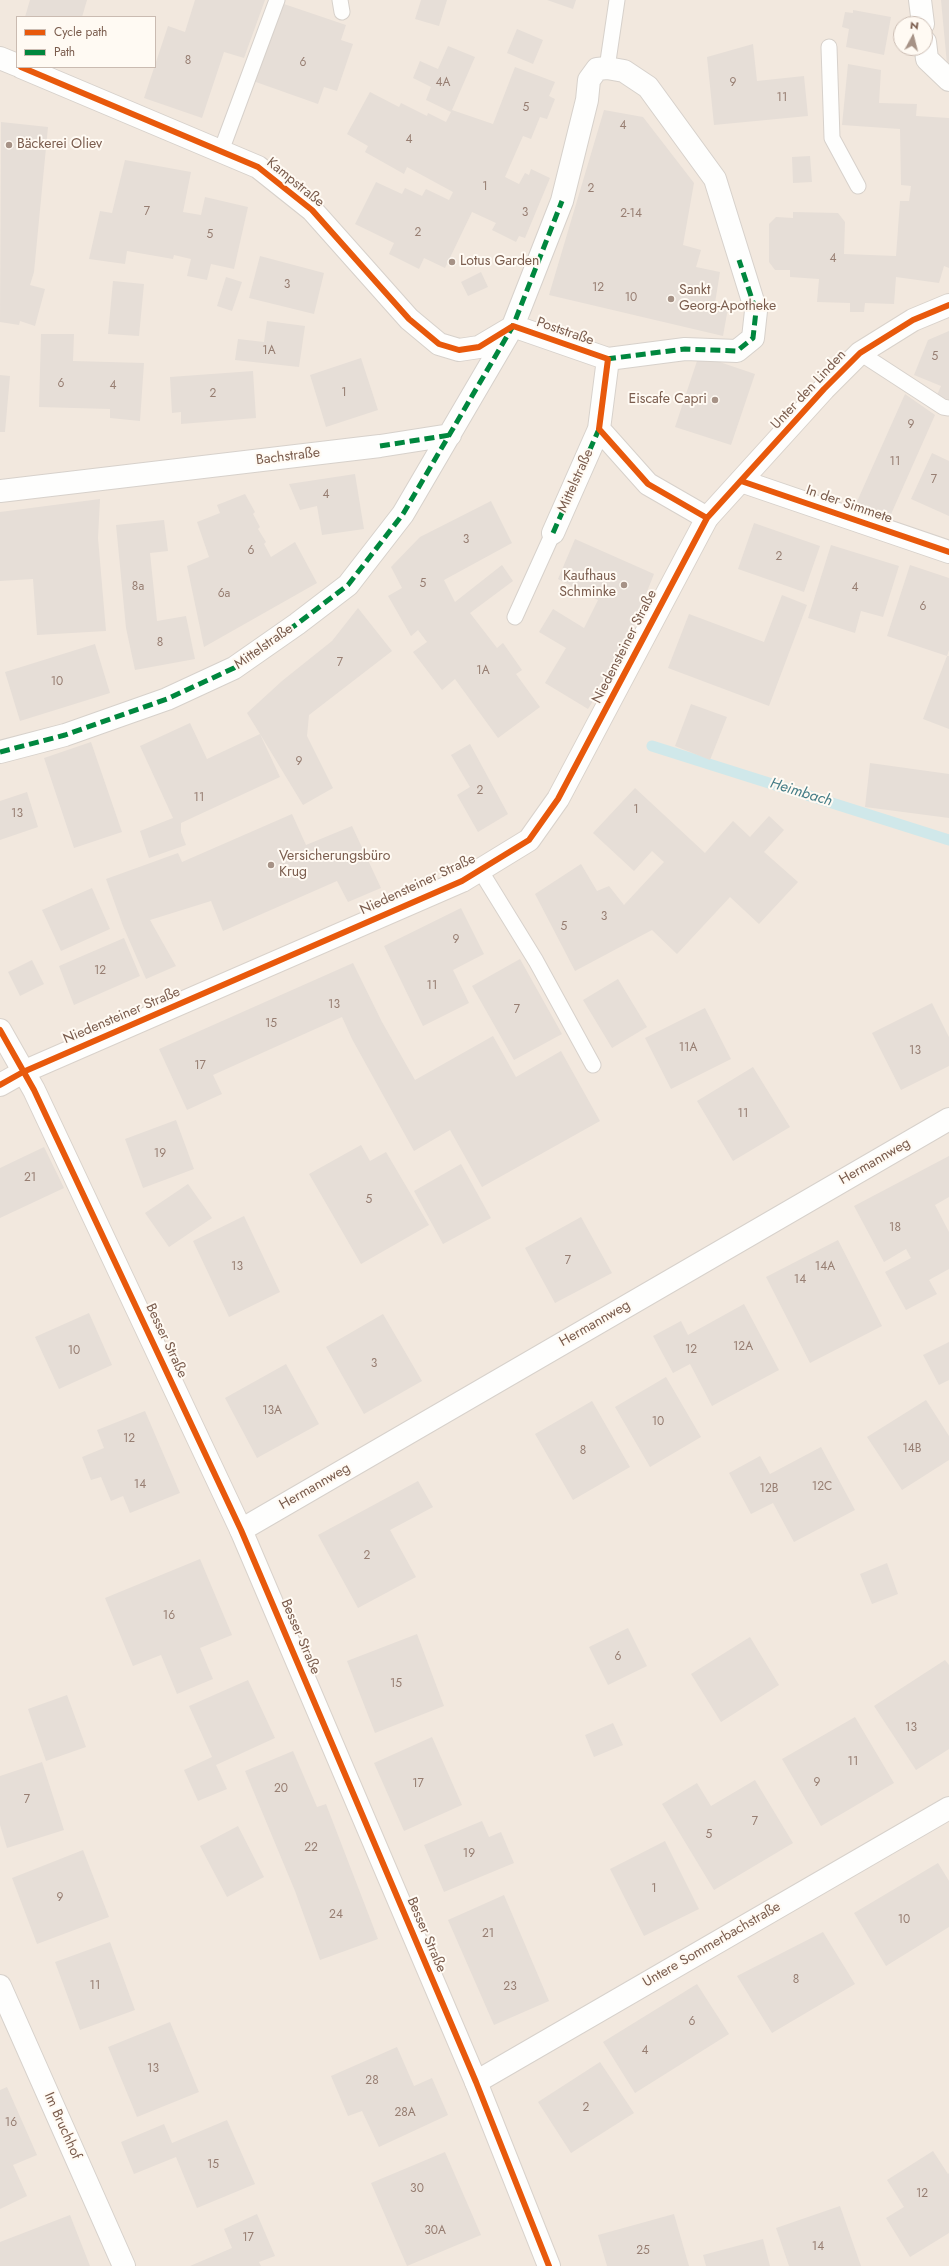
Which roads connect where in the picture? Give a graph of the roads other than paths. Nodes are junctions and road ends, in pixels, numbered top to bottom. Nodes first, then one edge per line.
1 (277, 0) edge
2 (617, 0) edge
3 (920, 0) edge
4 (922, 16) edge
5 (829, 47) dead end
6 (927, 56) edge
7 (0, 58) edge
8 (16, 65) edge
9 (23, 68) edge
10 (607, 68) junction
11 (949, 80) edge
12 (221, 152) junction
13 (858, 186) dead end
14 (949, 305) edge
15 (514, 326) junction
16 (860, 353) junction
17 (608, 360) junction
18 (949, 408) edge
19 (599, 429) junction
20 (450, 435) junction
21 (741, 481) junction
22 (0, 491) edge
23 (707, 518) junction
24 (553, 533) joint
25 (949, 552) edge
26 (515, 617) dead end
27 (0, 752) edge
28 (480, 870) junction
29 (0, 1030) edge
30 (593, 1065) dead end
31 (23, 1072) junction
32 (0, 1085) edge
33 (949, 1119) edge
34 (241, 1530) junction
35 (949, 1808) edge
36 (0, 1986) edge
37 (476, 2082) junction
38 (124, 2266) edge
39 (549, 2266) edge

1 - 12 lane
2 - 10 lane
3 - 4 street
5 - 13 lane
6 - 11 street
7 - 8 street
9 - 12 street, Kampstraße
10 - 15 street, Poststraße
10 - 17 street, Poststraße
12 - 15 street, Kampstraße
14 - 16 street, Unter den Linden
15 - 17 street, Poststraße
15 - 20 street
16 - 18 lane
16 - 21 street, Unter den Linden
17 - 19 street, Mittelstraße
19 - 23 street, Mittelstraße
19 - 24 street, Mittelstraße
20 - 22 street, Bachstraße
20 - 27 street, Mittelstraße
21 - 23 street, Unter den Linden
21 - 25 street, In der Simmete
23 - 28 street, Niedensteiner Straße
24 - 26 lane
28 - 30 lane
28 - 31 street, Niedensteiner Straße
29 - 31 street, Besser Straße
31 - 32 street, Niedensteiner Straße
31 - 34 street, Besser Straße
33 - 34 street, Hermannweg
34 - 37 street, Besser Straße
35 - 37 street, Untere Sommerbachstraße
36 - 38 street, Im Bruchhof
37 - 39 street, Besser Straße

